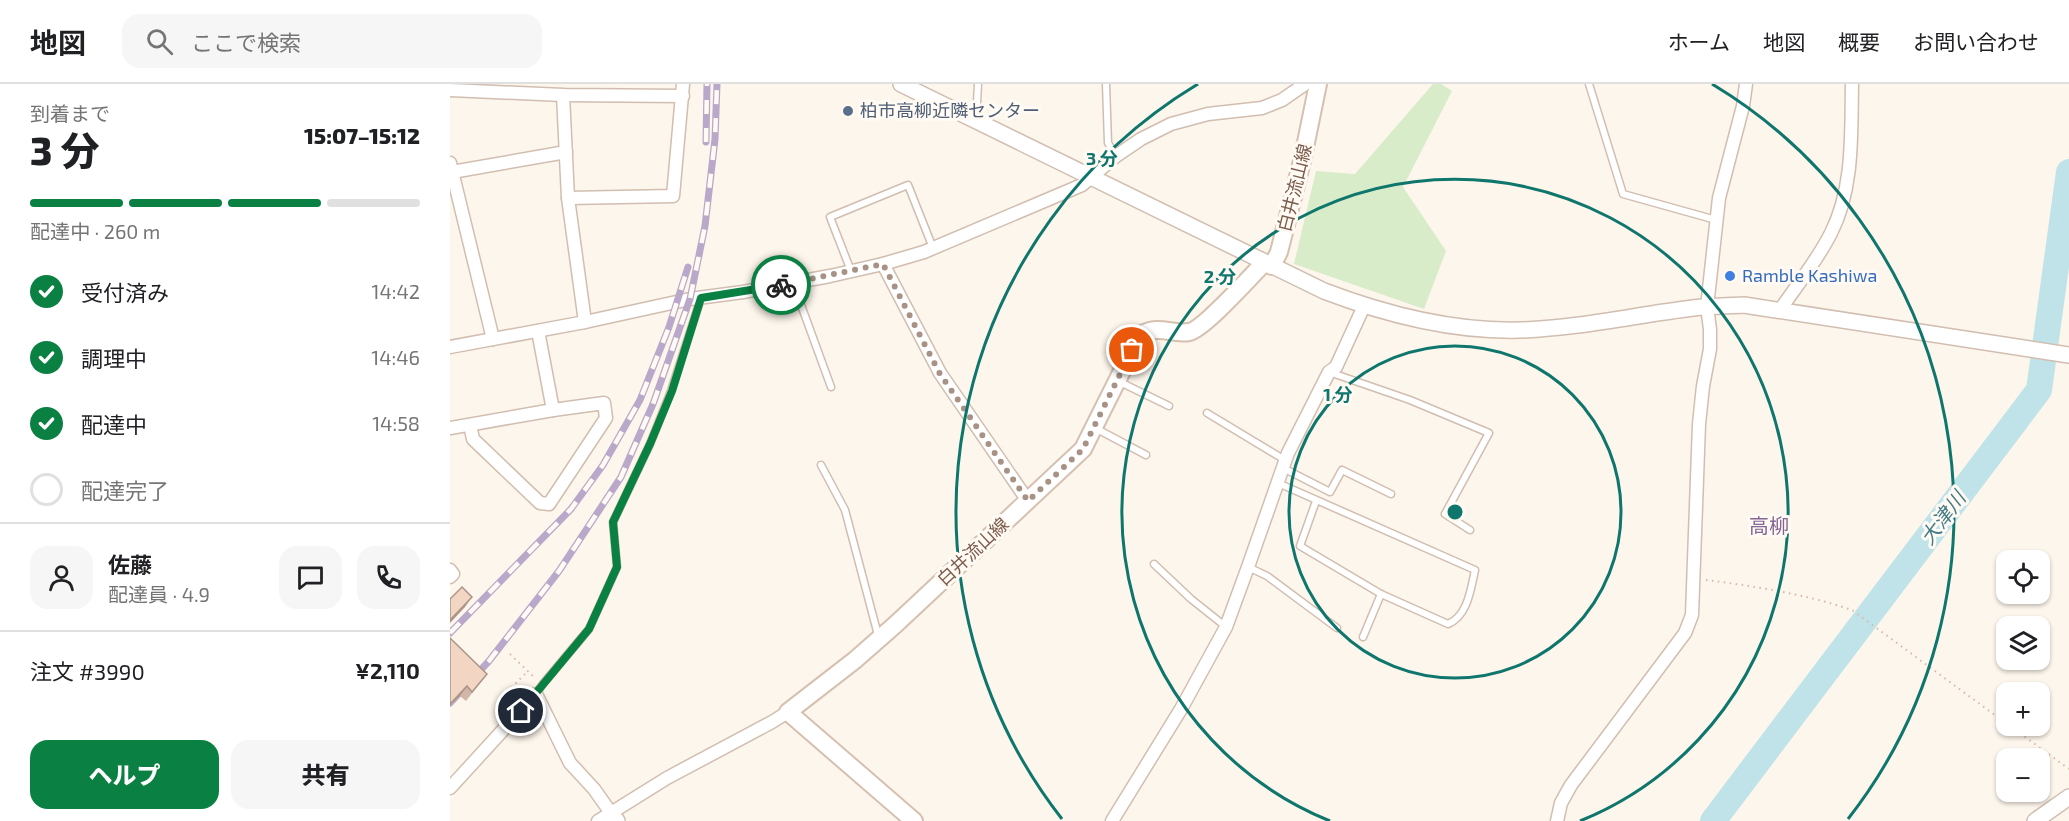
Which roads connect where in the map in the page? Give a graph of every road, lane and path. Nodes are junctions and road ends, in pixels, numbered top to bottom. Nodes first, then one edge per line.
1 (902, 84) edge
2 (978, 84) edge
3 (1106, 84) edge
4 (1305, 84) edge
5 (1318, 84) edge
6 (1590, 84) edge
7 (1746, 84) edge
8 (1852, 84) edge
9 (538, 89) edge
10 (450, 90) edge
11 (683, 90) edge
12 (929, 91) edge
13 (563, 95) junction
14 (976, 121) junction
15 (566, 152) junction
16 (1116, 156) junction
17 (451, 168) edge
18 (1093, 178) junction
19 (568, 198) junction
20 (1716, 220) junction
21 (933, 249) junction
22 (883, 264) junction
23 (1268, 264) junction
24 (851, 271) junction
25 (793, 283) junction
26 (701, 298) junction
27 (1364, 306) junction
28 (1707, 307) junction
29 (1780, 310) junction
30 (585, 322) junction
31 (538, 331) junction
32 (493, 339) junction
33 (450, 347) edge
34 (2066, 354) edge
35 (1329, 372) junction
36 (1116, 380) junction
37 (831, 387) dead end
38 (1169, 406) dead end
39 (553, 410) junction
40 (1207, 413) dead end
41 (470, 425) junction
42 (1094, 427) junction
43 (450, 428) edge
44 (1146, 454) dead end
45 (1284, 464) junction
46 (821, 465) dead end
47 (1277, 483) junction
48 (1391, 494) dead end
49 (1028, 501) junction
50 (1316, 501) junction
51 (1470, 530) dead end
52 (1154, 564) dead end
53 (1248, 567) junction
54 (450, 570) edge
55 (450, 577) edge
56 (1694, 578) junction
57 (1381, 594) junction
58 (1226, 627) junction
59 (1337, 628) dead end
60 (1363, 637) dead end
61 (879, 639) junction
62 (510, 654) dead end
63 (528, 671) junction
64 (539, 689) junction
65 (507, 693) dead end
66 (788, 712) junction
67 (1996, 716) edge
68 (2024, 736) edge
69 (2069, 769) edge
70 (450, 788) edge
71 (2069, 797) edge
72 (609, 818) edge
73 (914, 821) edge
74 (1112, 821) edge
75 (1557, 821) edge
76 (2035, 821) edge

1 - 12 street
2 - 14 lane
3 - 16 lane
4 - 16 street
5 - 23 main road, 白井流山線
6 - 20 lane
7 - 20 street
8 - 29 street
9 - 10 street
9 - 13 street
11 - 13 street
11 - 19 street
12 - 14 street
13 - 15 street
14 - 18 street
15 - 17 street
15 - 19 street
16 - 18 street
17 - 32 street
18 - 21 street
18 - 23 street
19 - 30 street
20 - 28 street
21 - 22 street
21 - 24 lane
22 - 24 street
22 - 49 street
23 - 27 street
23 - 36 main road, 白井流山線
24 - 25 street
25 - 26 street
25 - 37 lane
26 - 30 street
26 - 64 lane
27 - 28 street
27 - 35 street
28 - 29 street
28 - 56 street
29 - 34 street
30 - 31 street
31 - 32 street
31 - 39 street
32 - 33 street
35 - 45 street
35 - 51 lane
36 - 38 lane
36 - 42 main road, 白井流山線
39 - 41 street
39 - 41 street
40 - 45 lane
41 - 43 street
42 - 44 lane
42 - 49 main road, 白井流山線
45 - 47 street
45 - 48 lane
46 - 61 lane
47 - 50 lane
47 - 53 street
49 - 61 main road, 白井流山線
50 - 57 lane
50 - 57 lane
52 - 58 lane
53 - 58 street
53 - 59 lane
54 - 55 street
56 - 67 path
56 - 75 street
57 - 60 lane
58 - 74 street
61 - 66 main road, 白井流山線
62 - 63 path
63 - 64 path
63 - 65 path
64 - 70 street
64 - 72 street
66 - 72 street
66 - 73 main road
68 - 69 path
71 - 76 street

